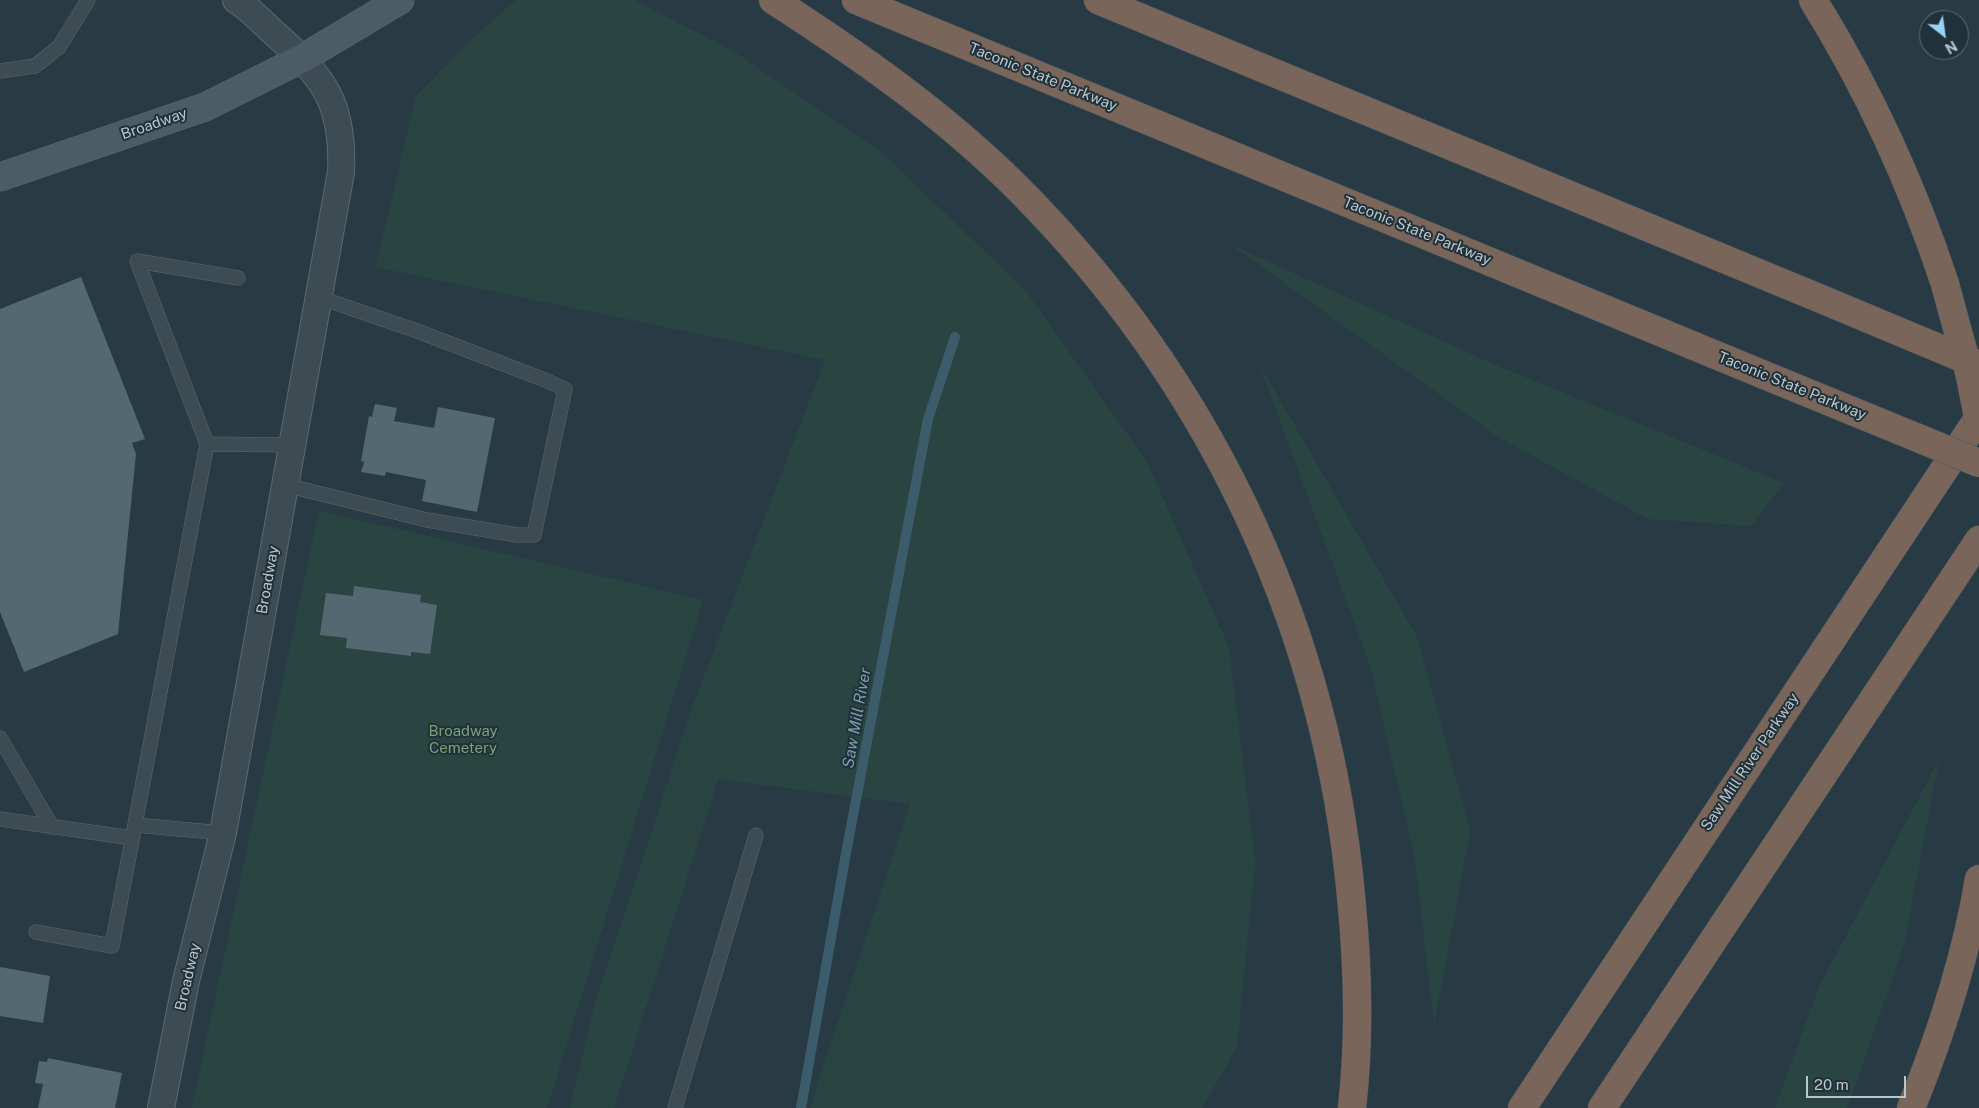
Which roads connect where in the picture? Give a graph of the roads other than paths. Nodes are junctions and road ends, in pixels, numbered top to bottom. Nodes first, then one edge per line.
1 (88, 0) edge
2 (236, 0) edge
3 (400, 0) edge
4 (773, 0) edge
5 (856, 0) edge
6 (1098, 0) edge
7 (1813, 0) edge
8 (303, 58) junction
9 (0, 71) edge
10 (0, 177) edge
11 (238, 278) dead end
12 (318, 298) junction
13 (1979, 365) edge
14 (1979, 417) edge
15 (1979, 422) edge
16 (207, 444) junction
17 (292, 445) junction
18 (1979, 463) edge
19 (285, 485) junction
20 (1979, 540) edge
21 (0, 738) edge
22 (0, 819) edge
23 (52, 827) junction
24 (133, 831) junction
25 (223, 833) junction
26 (756, 835) dead end
27 (1979, 879) edge
28 (36, 932) dead end
29 (161, 1108) edge
30 (675, 1108) edge
31 (1352, 1108) edge
32 (1522, 1108) edge
33 (1602, 1108) edge
34 (1911, 1108) edge

1 - 9 lane
2 - 8 street
3 - 8 main road, Broadway
4 - 31 highway
5 - 18 highway, Taconic State Parkway, bridge
6 - 13 highway, bridge
7 - 15 highway, bridge
8 - 10 main road, Broadway
8 - 12 street, Broadway
11 - 16 lane
12 - 17 street, Broadway
12 - 19 lane
14 - 32 highway, Saw Mill River Parkway
16 - 17 lane
16 - 24 lane
17 - 19 street, Broadway
19 - 25 street, Broadway
20 - 33 highway
21 - 23 lane
22 - 23 lane
23 - 24 lane
24 - 25 lane
24 - 28 lane
25 - 29 street, Broadway
26 - 30 lane
27 - 34 highway

